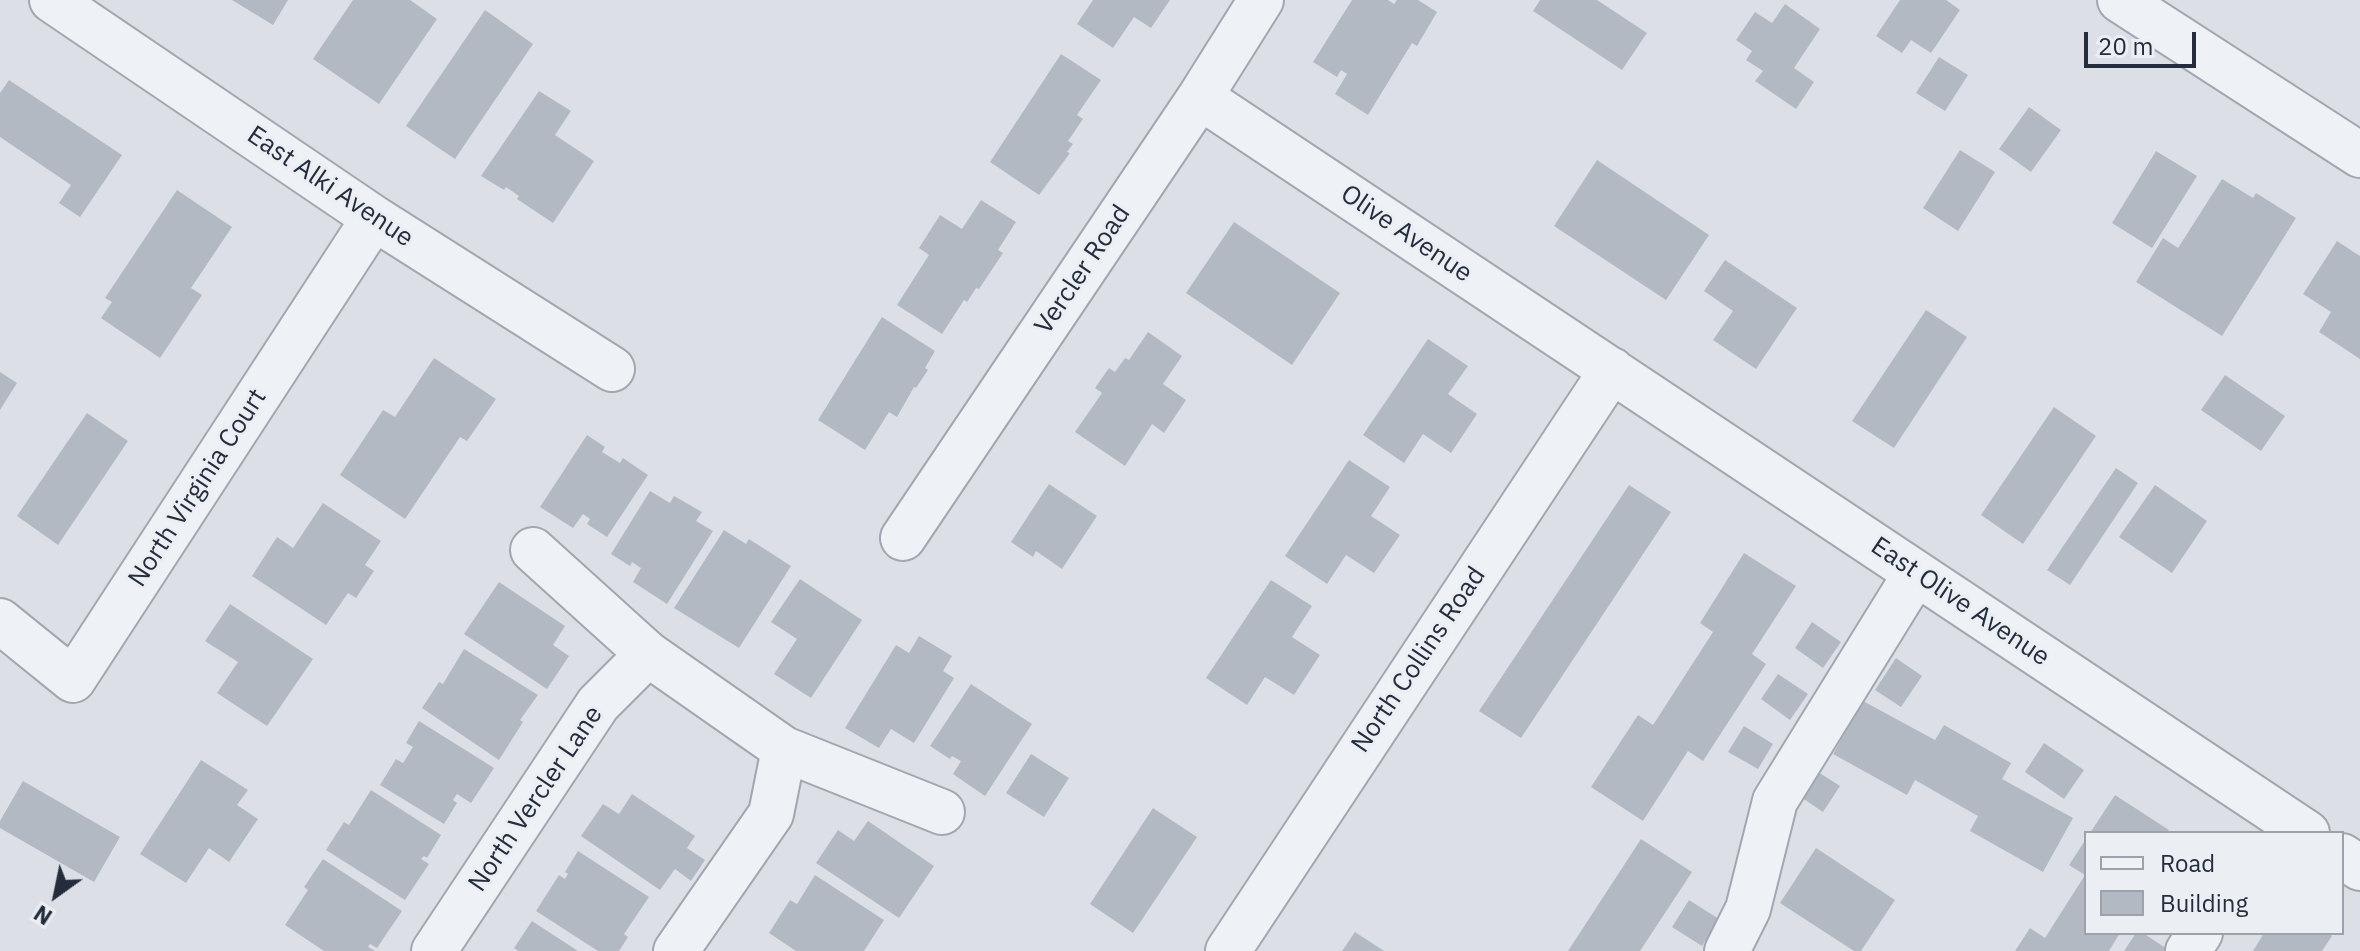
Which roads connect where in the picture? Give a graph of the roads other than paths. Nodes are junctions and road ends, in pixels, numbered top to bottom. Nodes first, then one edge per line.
1 (52, 0) edge
2 (1261, 0) edge
3 (2120, 0) edge
4 (1200, 97) junction
5 (2360, 155) edge
6 (374, 218) junction
7 (612, 369) dead end
8 (1612, 370) junction
9 (903, 538) dead end
10 (533, 550) dead end
11 (1916, 573) junction
12 (0, 621) edge
13 (648, 654) junction
14 (784, 749) junction
15 (942, 812) dead end
16 (2285, 827) edge
17 (434, 951) edge
18 (676, 951) edge
19 (1228, 951) edge
20 (1727, 951) edge

1 - 6 street, East Alki Avenue
2 - 4 street, Vercler Road
3 - 5 street
4 - 8 street, Olive Avenue
4 - 9 street, Vercler Road
6 - 7 street, East Alki Avenue
6 - 12 street, North Virginia Court
8 - 11 street, East Olive Avenue
8 - 19 street, North Collins Road
10 - 13 street
11 - 16 street, East Olive Avenue
11 - 20 street
13 - 14 street
13 - 17 street, North Vercler Lane
14 - 15 street
14 - 18 street

